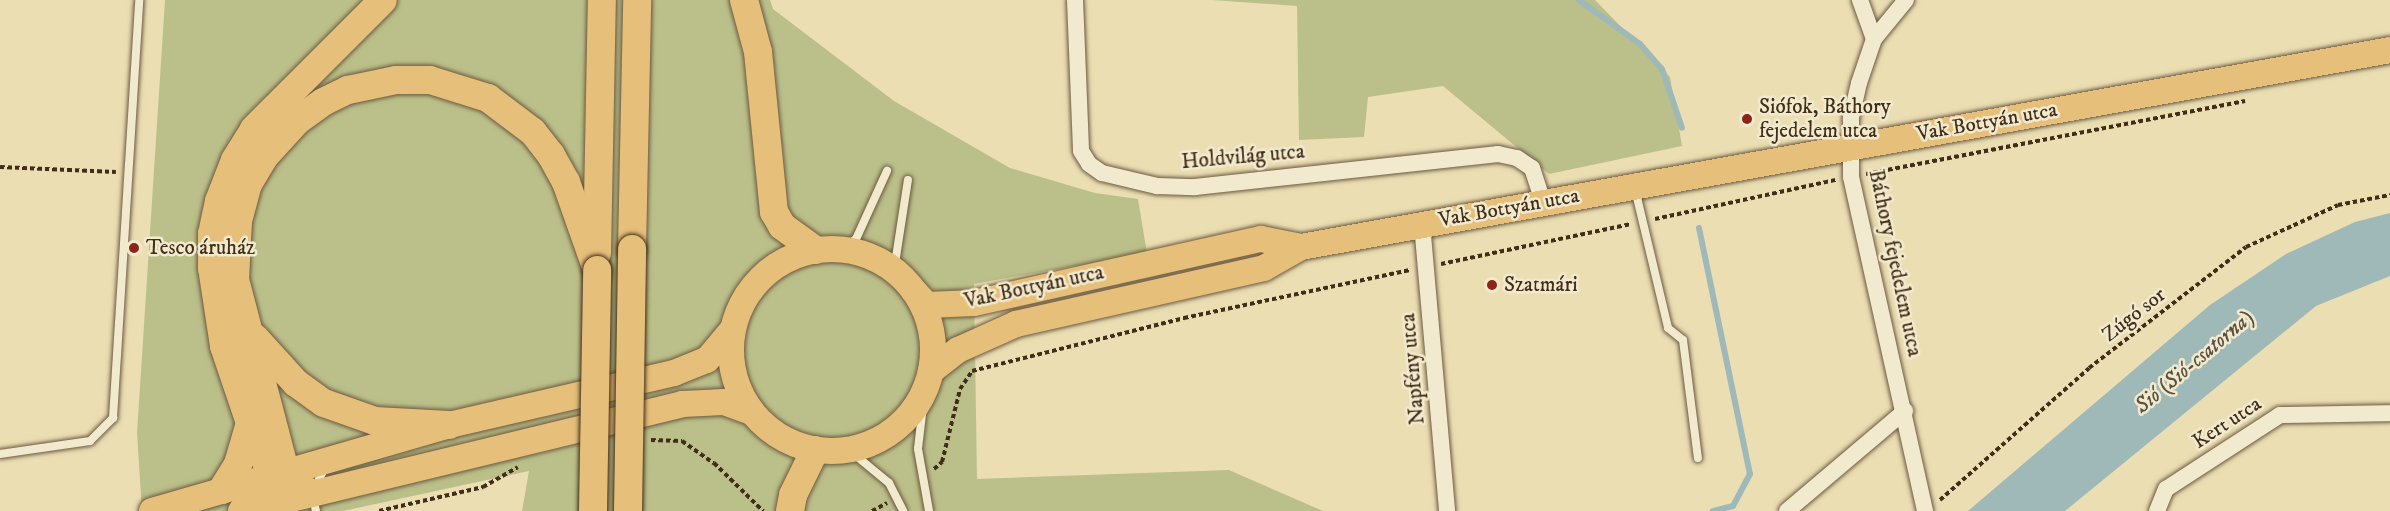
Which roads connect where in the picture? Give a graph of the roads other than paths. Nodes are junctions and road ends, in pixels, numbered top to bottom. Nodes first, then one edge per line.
1 (139, 0) edge
2 (383, 0) edge
3 (602, 0) edge
4 (637, 0) edge
5 (744, 0) edge
6 (1075, 0) edge
7 (1860, 0) edge
8 (1906, 0) edge
9 (1874, 39) junction
10 (2390, 50) edge
11 (1851, 147) junction
12 (887, 171) dead end
13 (908, 180) dead end
14 (1634, 185) junction
15 (1543, 201) junction
16 (1422, 224) junction
17 (1301, 247) junction
18 (843, 249) junction
19 (814, 250) junction
20 (597, 270) junction
21 (894, 270) junction
22 (914, 291) junction
23 (733, 329) junction
24 (250, 332) junction
25 (928, 380) junction
26 (1905, 411) junction
27 (752, 412) junction
28 (2390, 413) edge
29 (250, 423) junction
30 (449, 425) junction
31 (815, 450) junction
32 (849, 450) junction
33 (0, 454) edge
34 (1698, 458) dead end
35 (327, 463) junction
36 (277, 484) junction
37 (222, 490) junction
38 (314, 502) edge
39 (1931, 507) edge
40 (152, 511) edge
41 (241, 511) edge
42 (593, 511) edge
43 (628, 511) edge
44 (790, 511) edge
45 (903, 511) edge
46 (929, 511) edge
47 (1447, 511) edge
48 (1787, 511) edge
49 (2157, 511) edge

1 - 33 lane
2 - 29 highway
3 - 20 highway
4 - 43 highway, bridge
5 - 19 highway
6 - 15 street, Holdvilág utca
7 - 9 street
8 - 9 street, Báthory fejedelem utca
9 - 11 street, Báthory fejedelem utca
10 - 11 main road, Vak Bottyán utca
11 - 14 main road, Vak Bottyán utca
11 - 26 street, Báthory fejedelem utca
12 - 18 lane
13 - 21 lane
14 - 15 main road, Vak Bottyán utca
14 - 34 lane
15 - 16 main road, Vak Bottyán utca
16 - 17 main road, Vak Bottyán utca
16 - 47 street, Napfény utca
17 - 22 main road, Vak Bottyán utca
17 - 25 main road, Vak Bottyán utca
18 - 19 main road
18 - 21 main road
19 - 23 main road
20 - 24 highway
20 - 42 highway, bridge
21 - 22 main road
22 - 25 main road
23 - 27 main road
23 - 30 main road
24 - 30 highway
24 - 36 highway
25 - 32 main road
25 - 46 lane
26 - 39 street, Báthory fejedelem utca
26 - 48 street
27 - 31 main road
27 - 38 main road
28 - 49 street, Kert utca
29 - 36 highway
29 - 37 highway
30 - 35 main road
31 - 32 main road
31 - 44 highway
32 - 45 lane
35 - 36 main road
35 - 38 lane
36 - 37 main road
36 - 38 highway
36 - 41 main road
37 - 40 main road

